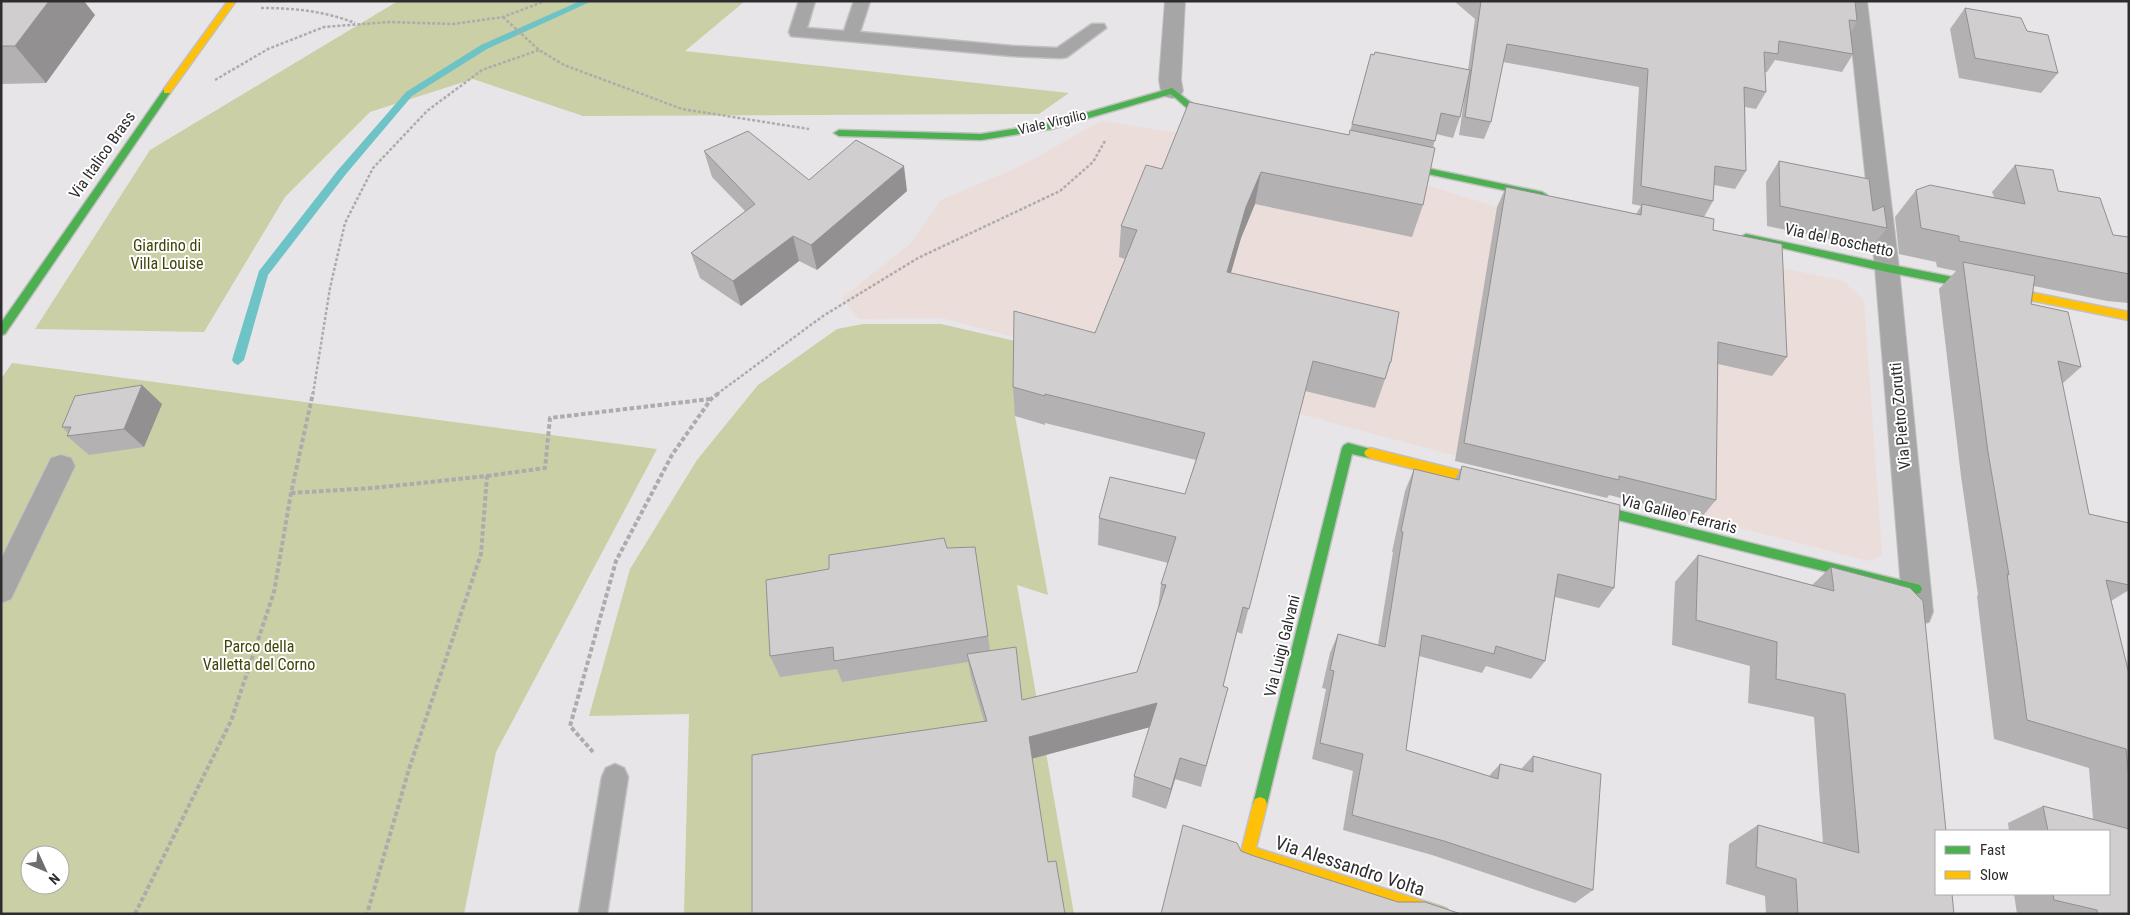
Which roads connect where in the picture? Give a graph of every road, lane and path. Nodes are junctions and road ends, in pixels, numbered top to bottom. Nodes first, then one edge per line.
1 (232, 1) edge
2 (546, 1) edge
3 (807, 1) edge
4 (862, 1) edge
5 (1175, 1) edge
6 (1857, 1) edge
7 (300, 8) dead end
8 (503, 17) junction
9 (357, 24) junction
10 (1098, 28) dead end
11 (850, 37) junction
12 (538, 50) junction
13 (209, 84) dead end
14 (1172, 91) junction
15 (1128, 103) junction
16 (1228, 127) edge
17 (839, 134) joint
18 (1382, 162) edge
19 (1556, 198) edge
20 (1731, 234) edge
21 (1887, 268) junction
22 (2129, 316) edge
23 (1, 331) edge
24 (710, 399) junction
25 (61, 466) dead end
26 (487, 476) junction
27 (1502, 486) edge
28 (291, 493) junction
29 (1569, 503) edge
30 (1916, 589) junction
31 (1, 590) edge
32 (1921, 638) edge
33 (615, 777) joint
34 (1248, 852) joint
35 (135, 914) edge
36 (367, 914) edge
37 (593, 914) edge
38 (1442, 914) edge

1 - 23 street, Via Italico Brass
2 - 8 path
3 - 11 lane
4 - 11 lane
5 - 14 street
6 - 21 street, Via Pietro Zorutti
7 - 9 path
8 - 9 path
8 - 12 path
9 - 13 path
10 - 11 lane
12 - 17 path
12 - 28 path
14 - 15 street, Viale Virgilio
14 - 16 street
15 - 17 street, Viale Virgilio
15 - 24 path
18 - 19 street
20 - 21 street, Via del Boschetto
21 - 22 street, Via del Boschetto
21 - 30 street, Via Pietro Zorutti
24 - 26 path
24 - 33 path
25 - 31 street
26 - 28 path
26 - 36 path
27 - 34 street, Via Luigi Galvani
28 - 35 path
29 - 30 street, Via Galileo Ferraris
30 - 32 street, Via Pietro Zorutti
33 - 37 lane
34 - 38 street, Via Alessandro Volta

